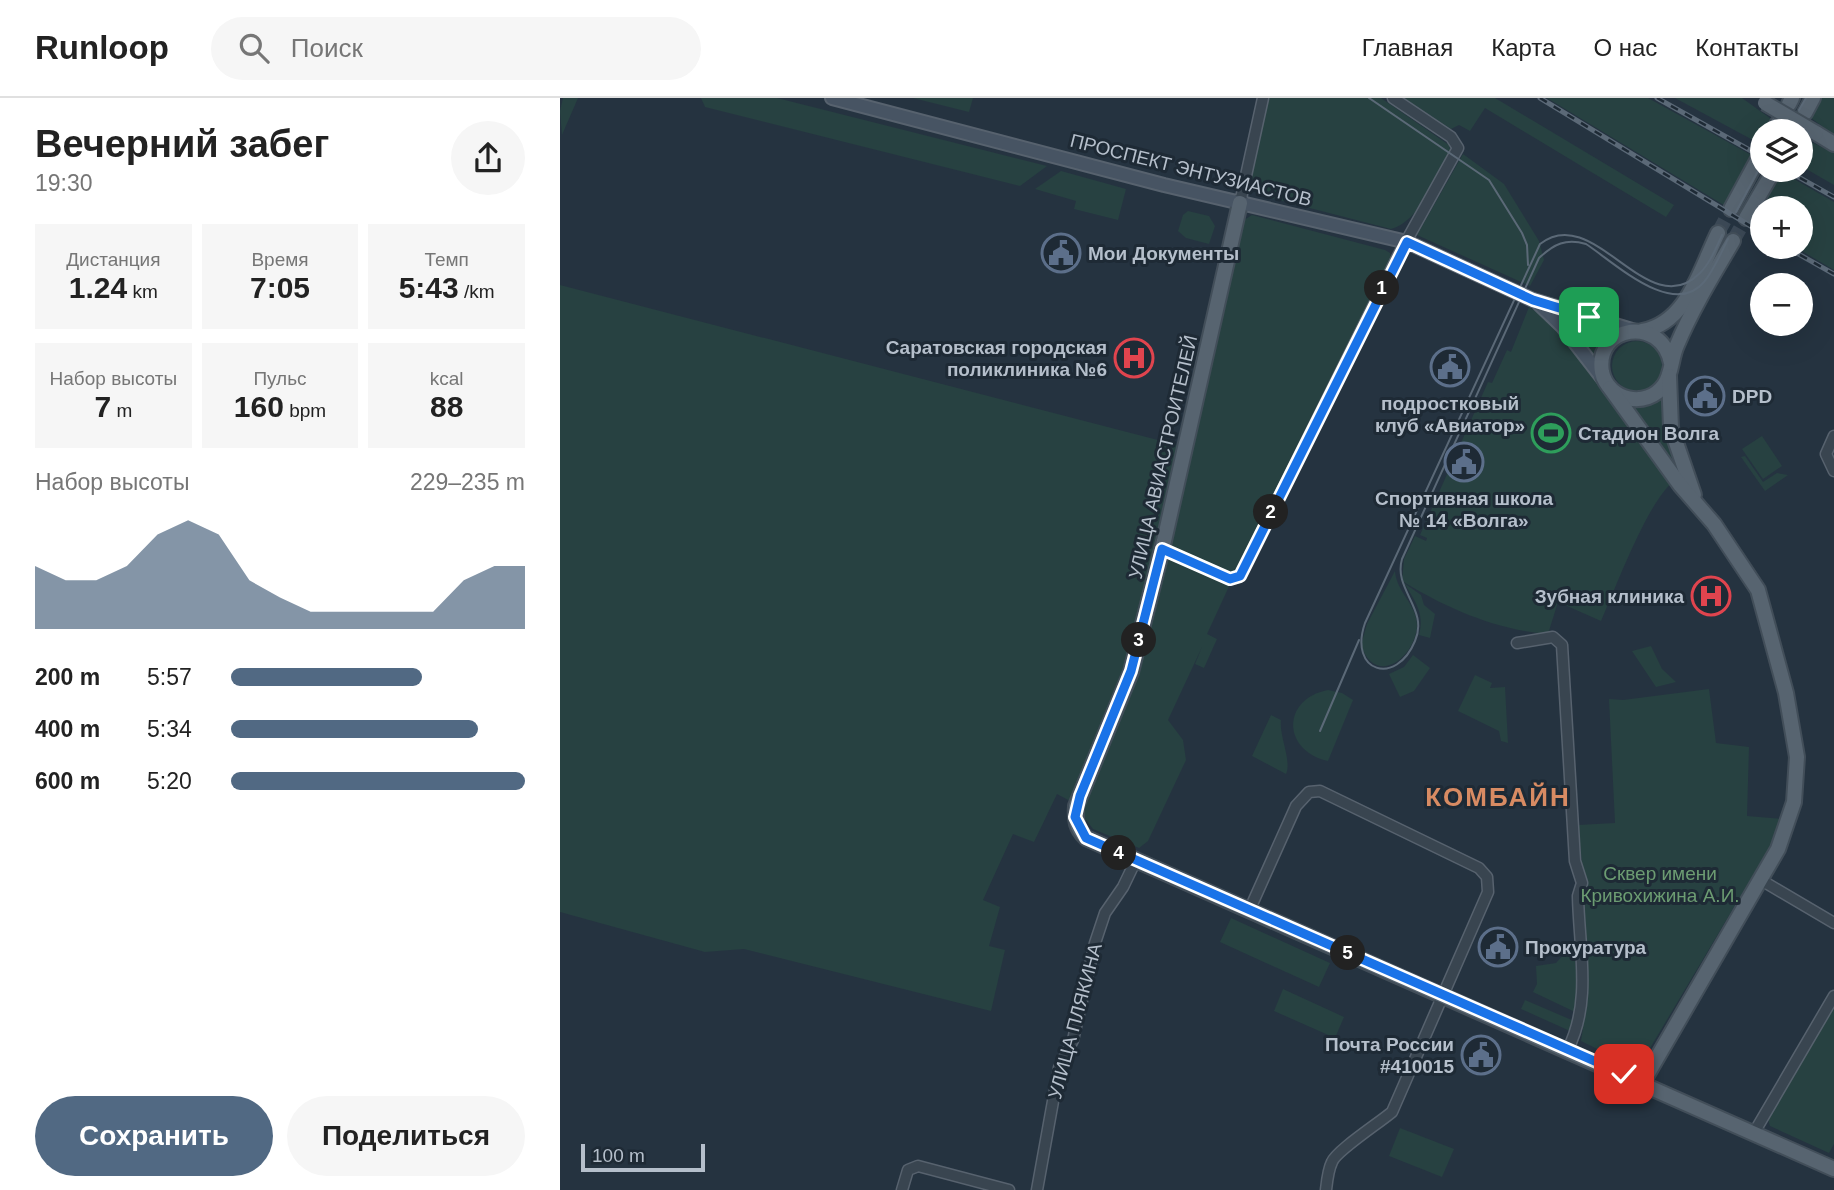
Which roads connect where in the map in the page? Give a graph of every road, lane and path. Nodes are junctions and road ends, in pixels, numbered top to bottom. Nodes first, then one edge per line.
1 (832, 98) edge
2 (1263, 98) edge
3 (1393, 98) edge
4 (1813, 98) edge
5 (1761, 101) edge
6 (1805, 113) dead end
7 (1834, 144) edge
8 (1750, 174) edge
9 (1767, 182) edge
10 (1240, 203) junction
11 (1731, 209) tunnel mouth
12 (1746, 218) tunnel mouth
13 (1718, 233) tunnel mouth
14 (1407, 242) junction
15 (1733, 242) tunnel mouth
16 (1533, 300) junction
17 (1638, 331) junction
18 (1670, 368) junction
19 (1608, 385) junction
20 (1834, 436) edge
21 (1834, 471) edge
22 (1696, 500) junction
23 (1162, 549) junction
24 (1517, 643) dead end
25 (1136, 860) junction
26 (1761, 880) junction
27 (1249, 911) junction
28 (1834, 923) edge
29 (1443, 994) junction
30 (1834, 996) edge
31 (1568, 1049) junction
32 (1643, 1082) junction
33 (1755, 1131) junction
34 (1834, 1169) edge
35 (902, 1190) edge
36 (1009, 1190) edge
37 (1037, 1190) edge
38 (1326, 1190) edge

1 - 10 main road, ПРОСПЕКТ ЭНТУЗИАСТОВ
2 - 10 street, УЛИЦА АВИАСТРОИТЕЛЕЙ
3 - 14 street
4 - 6 main road
5 - 7 main road, bridge
8 - 11 main road
9 - 12 main road
10 - 14 main road, ПРОСПЕКТ ЭНТУЗИАСТОВ
10 - 23 main road, УЛИЦА АВИАСТРОИТЕЛЕЙ
13 - 17 main road
14 - 16 main road, ПРОСПЕКТ ЭНТУЗИАСТОВ
14 - 23 street
15 - 18 main road
16 - 17 main road, ПРОСПЕКТ ЭНТУЗИАСТОВ
16 - 19 main road, ПРОСПЕКТ ЭНТУЗИАСТОВ
17 - 18 main road, ПРОСПЕКТ ЭНТУЗИАСТОВ
17 - 19 main road
18 - 19 main road
18 - 22 main road, ПРОСПЕКТ ЭНТУЗИАСТОВ
19 - 22 main road, ПРОСПЕКТ ЭНТУЗИАСТОВ
20 - 21 street
22 - 26 main road, ПРОСПЕКТ ЭНТУЗИАСТОВ
23 - 25 main road, УЛИЦА АВИАСТРОИТЕЛЕЙ
24 - 31 street
25 - 27 main road
25 - 37 street, УЛИЦА ПЛЯКИНА
26 - 28 street
26 - 32 main road, ПРОСПЕКТ ЭНТУЗИАСТОВ
27 - 29 main road
27 - 29 street
29 - 31 main road
29 - 38 street
30 - 33 street
31 - 32 main road
32 - 33 main road
33 - 34 main road
35 - 36 street

